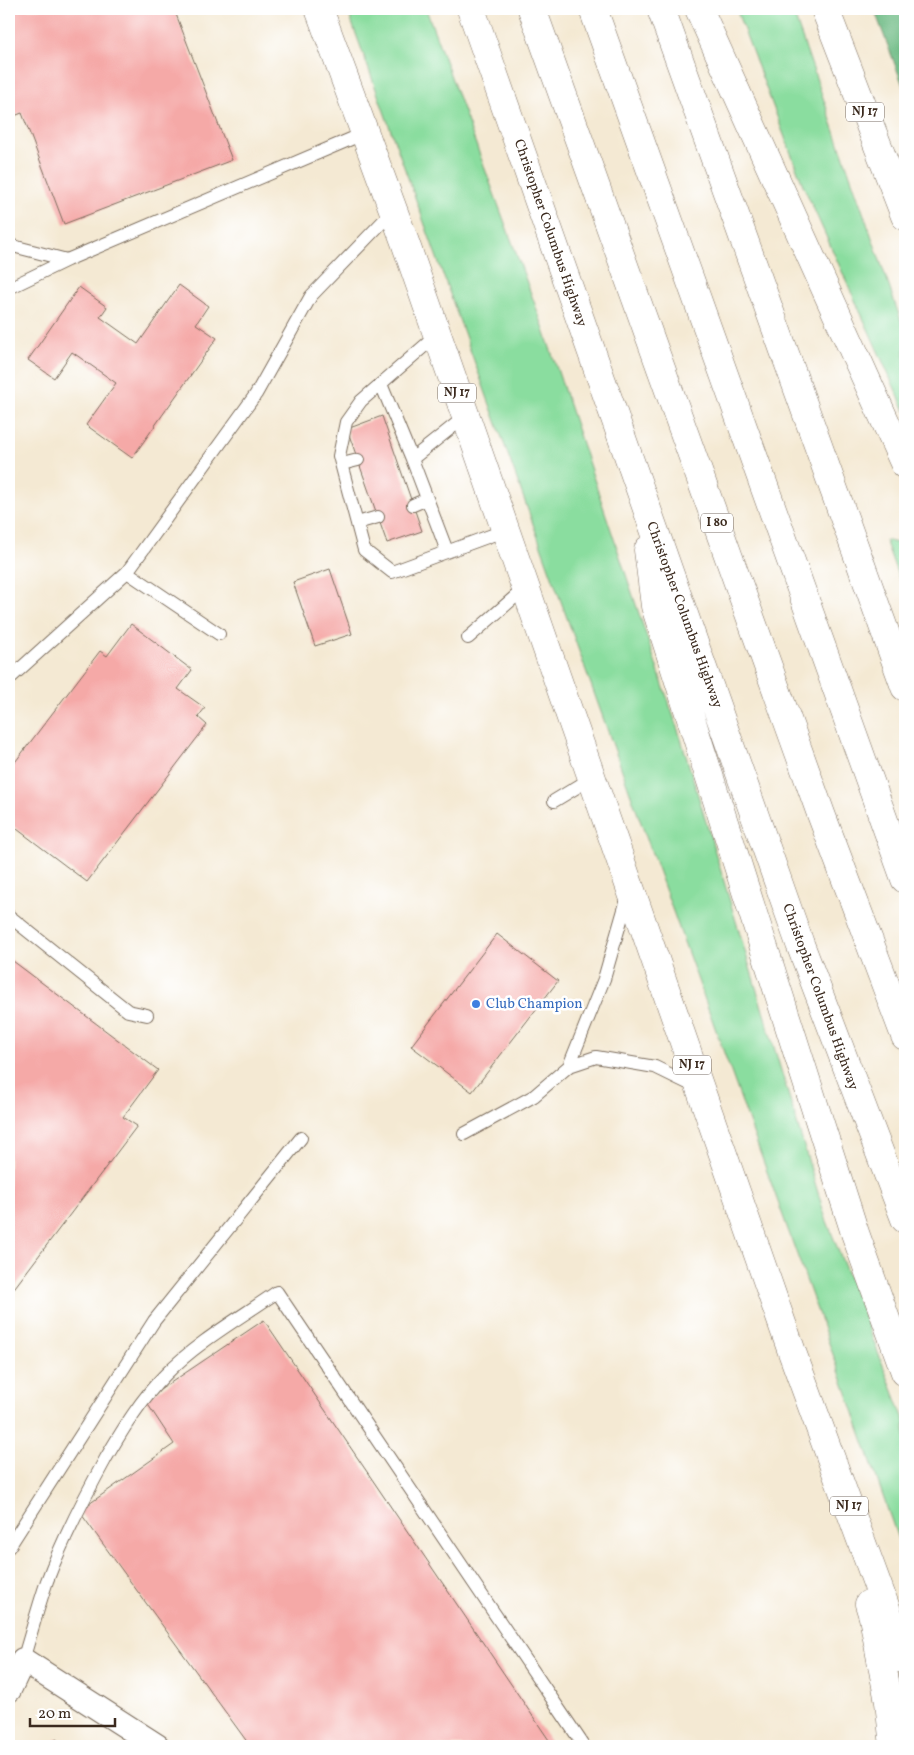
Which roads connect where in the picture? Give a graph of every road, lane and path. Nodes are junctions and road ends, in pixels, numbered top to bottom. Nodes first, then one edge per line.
1 (319, 9) edge
2 (470, 9) edge
3 (532, 9) edge
4 (593, 9) edge
5 (661, 9) edge
6 (699, 9) edge
7 (825, 9) edge
8 (365, 134) junction
9 (394, 211) junction
10 (905, 216) edge
11 (9, 245) edge
12 (67, 260) junction
13 (9, 288) edge
14 (437, 334) junction
15 (381, 384) junction
16 (466, 416) junction
17 (406, 444) junction
18 (393, 449) dead end
19 (358, 460) dead end
20 (412, 460) junction
21 (342, 464) junction
22 (905, 465) edge
23 (427, 499) junction
24 (642, 499) junction
25 (413, 504) dead end
26 (378, 517) dead end
27 (357, 523) junction
28 (506, 530) junction
29 (447, 552) junction
30 (127, 572) junction
31 (526, 588) junction
32 (219, 634) dead end
33 (468, 638) dead end
34 (9, 679) edge
35 (905, 687) edge
36 (592, 778) junction
37 (554, 801) dead end
38 (905, 879) edge
39 (630, 888) junction
40 (9, 916) edge
41 (147, 1014) dead end
42 (905, 1036) edge
43 (569, 1066) junction
44 (701, 1090) junction
45 (464, 1134) dead end
46 (302, 1138) dead end
47 (905, 1219) edge
48 (792, 1352) junction
49 (905, 1372) edge
50 (9, 1547) edge
51 (23, 1660) junction
52 (905, 1660) edge
53 (9, 1690) edge
54 (157, 1746) edge
55 (584, 1746) edge
56 (894, 1746) edge

1 - 8 highway, NJ 17
2 - 24 highway, Christopher Columbus Highway
3 - 42 highway, I 80
4 - 38 highway
5 - 35 highway
6 - 22 highway
7 - 10 highway, NJ 17
8 - 9 highway, NJ 17
8 - 12 lane
9 - 14 highway, NJ 17
9 - 30 lane
11 - 12 lane
12 - 13 lane
14 - 15 lane
14 - 16 highway, NJ 17
15 - 17 lane
15 - 21 lane
16 - 20 lane
16 - 28 highway, NJ 17
17 - 18 lane
17 - 20 lane
19 - 21 lane
20 - 23 lane
21 - 27 lane
23 - 25 lane
23 - 29 lane
24 - 47 highway, Christopher Columbus Highway
24 - 49 highway
26 - 27 lane
27 - 29 lane
28 - 29 lane
28 - 31 highway, NJ 17
30 - 32 lane
30 - 34 lane
31 - 33 lane
31 - 36 highway, NJ 17
36 - 37 lane
36 - 39 highway, NJ 17
39 - 43 lane
39 - 44 highway, NJ 17
40 - 41 lane
43 - 44 lane
43 - 45 lane
44 - 48 highway, NJ 17
46 - 50 lane
48 - 52 highway, NJ 17
48 - 56 highway
51 - 53 street
51 - 54 street
51 - 55 lane

